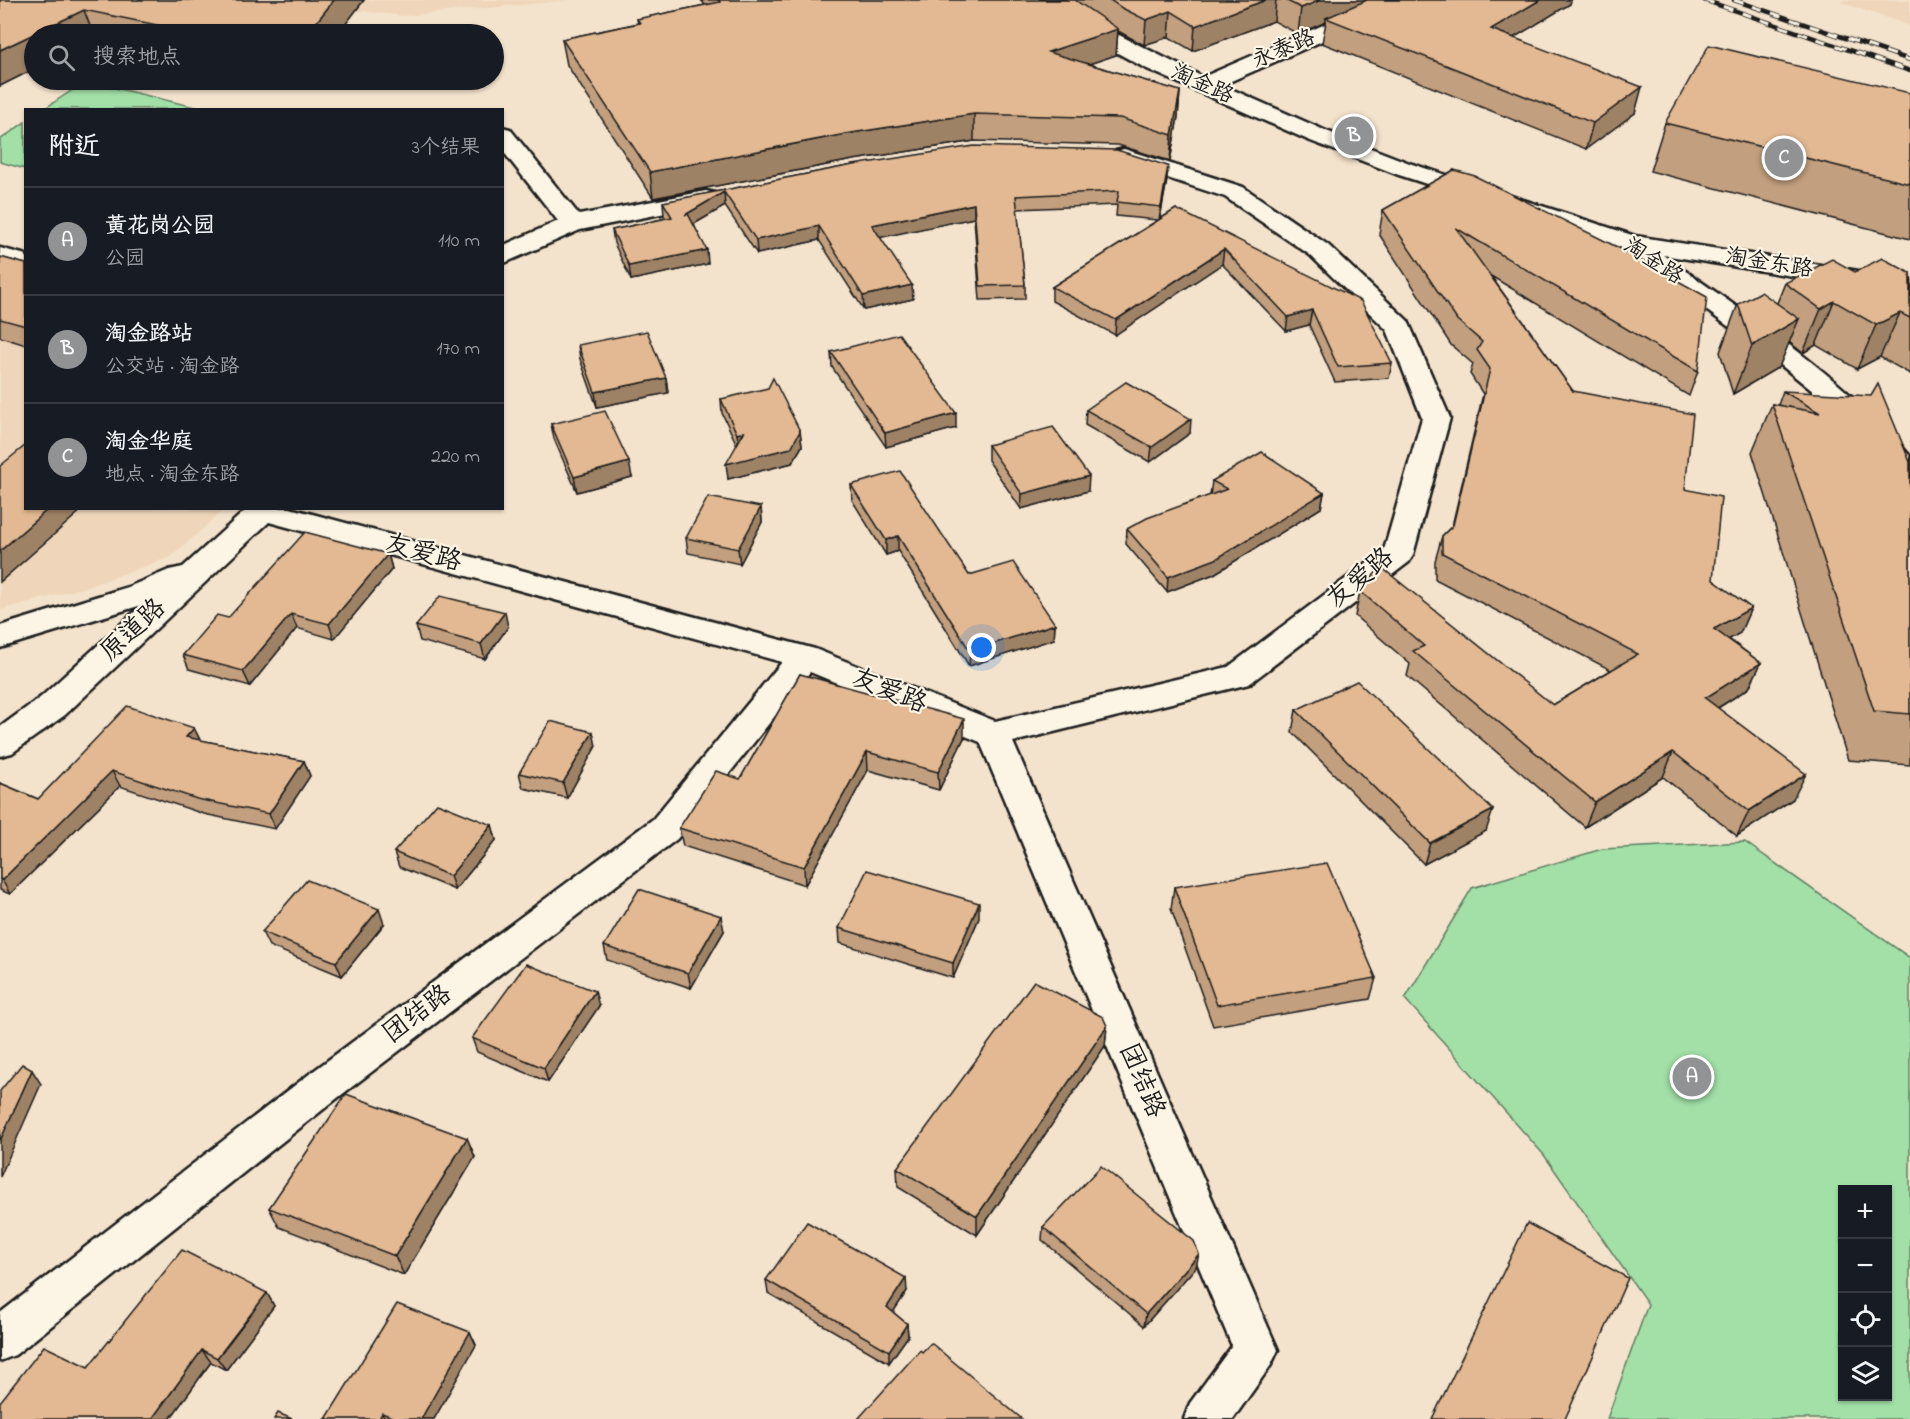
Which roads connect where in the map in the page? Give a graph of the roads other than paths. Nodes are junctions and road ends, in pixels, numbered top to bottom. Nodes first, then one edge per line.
1 (1052, 0) edge
2 (1399, 0) edge
3 (1201, 86) junction
4 (504, 137) edge
5 (1096, 153) edge
6 (726, 194) edge
7 (573, 224) junction
8 (1629, 242) junction
9 (504, 255) edge
10 (0, 256) edge
11 (24, 262) edge
12 (1910, 286) edge
13 (1910, 474) edge
14 (264, 510) edge
15 (206, 565) junction
16 (0, 637) edge
17 (804, 657) junction
18 (993, 734) junction
19 (0, 744) edge
20 (0, 1340) edge
21 (1206, 1419) edge

1 - 3 street, 淘金路
2 - 3 street, 永泰路
3 - 8 street, 淘金路
4 - 7 street
5 - 18 street, 友爱路
6 - 7 street
7 - 9 street
8 - 12 street, 淘金东路
8 - 13 street, 淘金路
10 - 11 street
14 - 15 street, 原道路
14 - 17 street, 友爱路
15 - 16 street
15 - 19 street, 原道路
17 - 18 street, 友爱路
17 - 20 street, 团结路
18 - 21 street, 团结路

